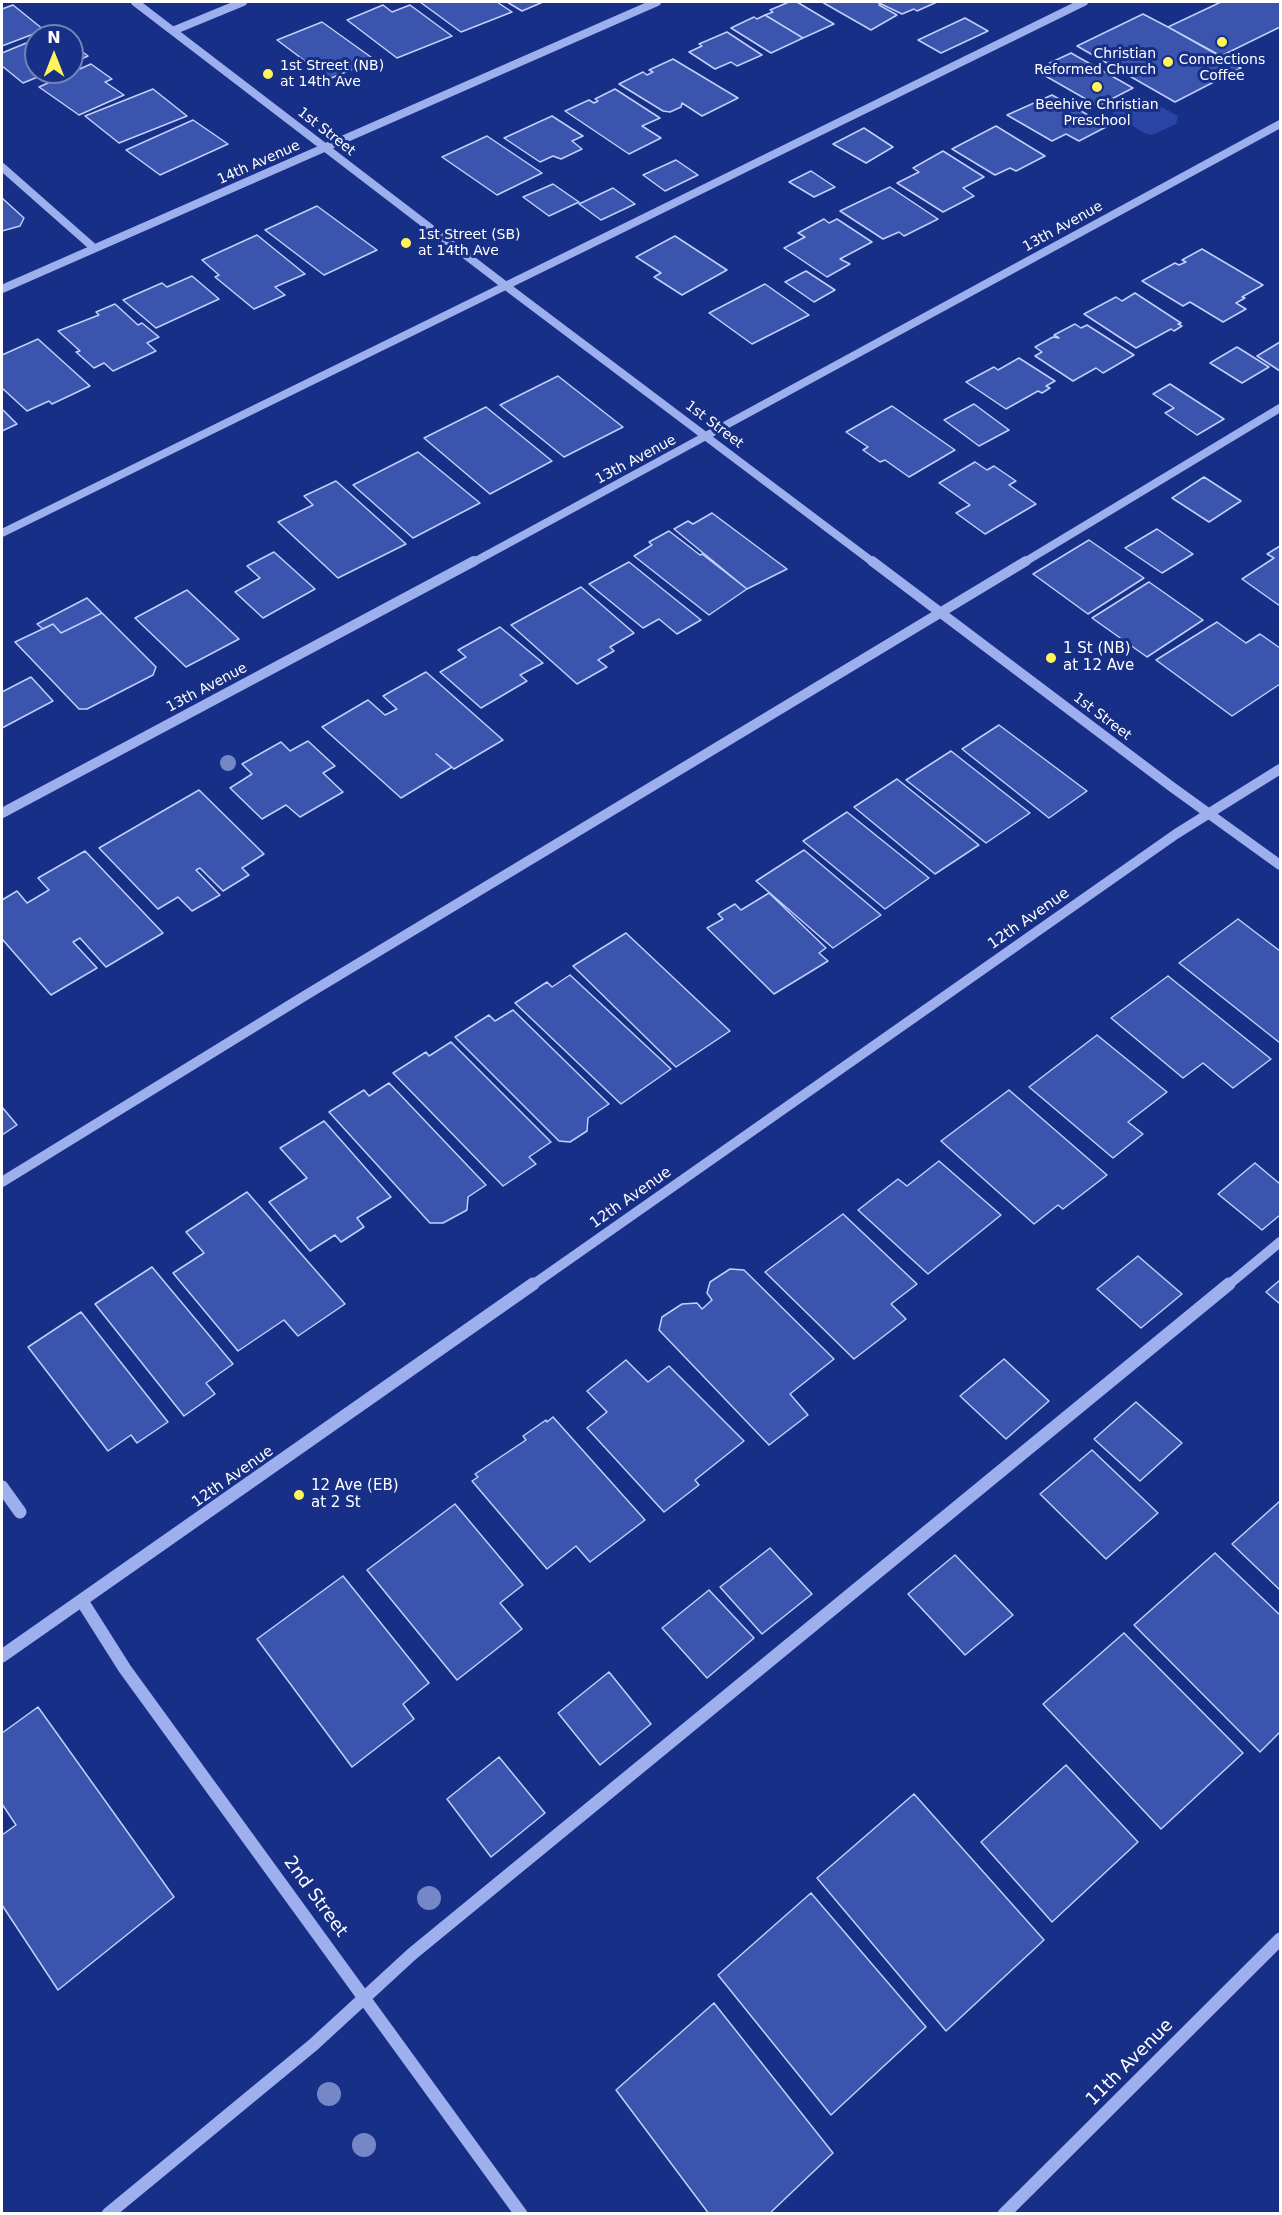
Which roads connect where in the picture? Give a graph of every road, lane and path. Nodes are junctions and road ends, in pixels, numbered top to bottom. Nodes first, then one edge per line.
1 (135, 2) edge
2 (243, 2) edge
3 (657, 2) edge
4 (1084, 2) edge
5 (175, 30) junction
6 (1281, 124) edge
7 (323, 147) junction
8 (2, 167) edge
9 (94, 248) junction
10 (506, 286) junction
11 (2, 289) edge
12 (1281, 408) edge
13 (707, 436) junction
14 (2, 533) edge
15 (942, 613) junction
16 (1281, 769) edge
17 (1208, 812) junction
18 (2, 813) edge
19 (1281, 865) edge
20 (2, 1182) edge
21 (1281, 1242) edge
22 (2, 1487) edge
23 (20, 1512) dead end
24 (82, 1601) junction
25 (2, 1656) edge
26 (1281, 1939) edge
27 (366, 1997) junction
28 (108, 2214) edge
29 (521, 2214) edge
30 (1004, 2214) edge

1 - 5 street, 1st Street
2 - 5 street
3 - 7 street, 14th Avenue
4 - 10 street
5 - 7 street, 1st Street
6 - 13 street, 13th Avenue
7 - 9 street, 14th Avenue
7 - 10 street, 1st Street
8 - 9 street
9 - 11 street, 14th Avenue
10 - 13 street, 1st Street
10 - 14 street
12 - 15 street
13 - 15 street, 1st Street
13 - 18 street, 13th Avenue
15 - 17 street, 1st Street
15 - 20 street
16 - 17 street, 12th Avenue
17 - 19 street, 1st Street
17 - 24 street, 12th Avenue
21 - 27 street
22 - 23 street
24 - 25 street, 12th Avenue
24 - 27 street, 2nd Street
26 - 30 street, 11th Avenue
27 - 28 street
27 - 29 street, 2nd Street

